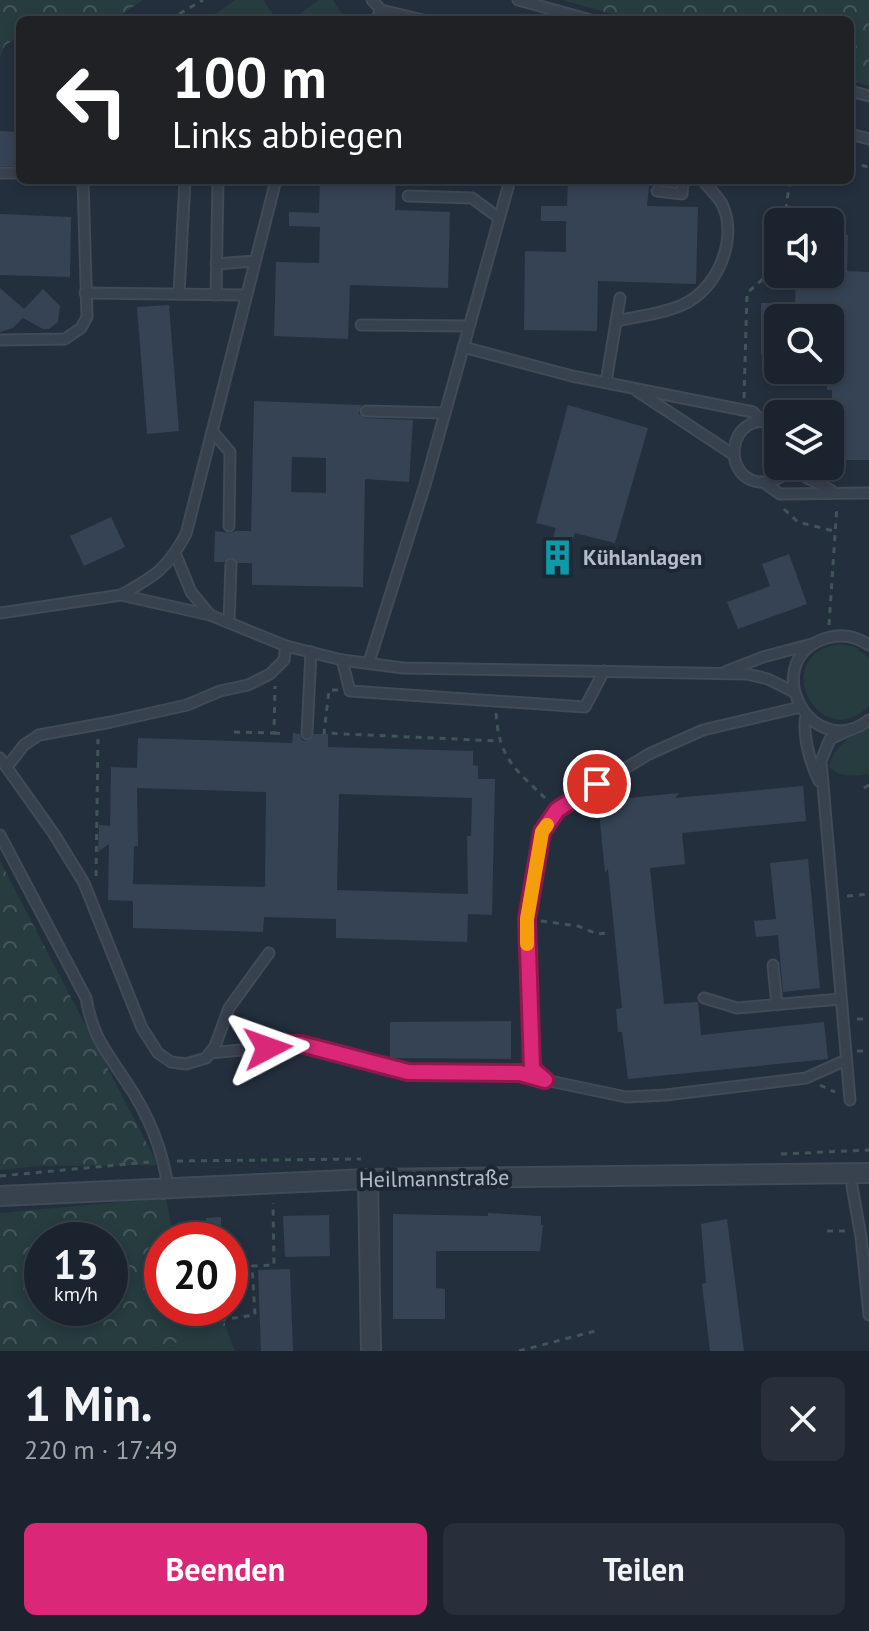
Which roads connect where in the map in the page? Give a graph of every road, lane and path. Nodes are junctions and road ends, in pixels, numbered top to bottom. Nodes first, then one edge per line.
1 (203, 0) edge
2 (372, 0) edge
3 (518, 0) edge
4 (378, 15) edge
5 (176, 16) edge
6 (576, 16) edge
7 (83, 184) edge
8 (185, 184) edge
9 (218, 184) edge
10 (275, 184) edge
11 (509, 184) edge
12 (683, 184) edge
13 (705, 184) edge
14 (789, 184) edge
15 (657, 191) dead end
16 (408, 196) dead end
17 (786, 208) edge
18 (499, 218) junction
19 (255, 261) junction
20 (216, 264) junction
21 (764, 278) edge
22 (85, 293) junction
23 (179, 294) junction
24 (216, 295) junction
25 (246, 295) junction
26 (620, 298) dead end
27 (616, 321) junction
28 (361, 325) dead end
29 (469, 326) junction
30 (0, 340) edge
31 (463, 347) junction
32 (606, 382) junction
33 (631, 387) junction
34 (744, 410) junction
35 (366, 411) dead end
36 (445, 413) junction
37 (762, 421) joint
38 (212, 431) junction
39 (734, 455) junction
40 (774, 480) edge
41 (811, 480) edge
42 (763, 482) junction
43 (838, 492) junction
44 (869, 493) edge
45 (780, 494) junction
46 (229, 526) dead end
47 (834, 531) junction
48 (175, 553) junction
49 (231, 564) dead end
50 (121, 595) junction
51 (0, 613) edge
52 (210, 615) junction
53 (229, 622) junction
54 (830, 637) junction
55 (815, 643) junction
56 (869, 645) edge
57 (286, 646) junction
58 (311, 652) junction
59 (342, 660) junction
60 (369, 662) junction
61 (274, 671) junction
62 (604, 671) junction
63 (722, 673) junction
64 (350, 691) junction
65 (794, 692) junction
66 (495, 700) junction
67 (803, 711) junction
68 (869, 720) edge
69 (99, 725) junction
70 (852, 729) junction
71 (234, 732) dead end
72 (274, 733) junction
73 (285, 734) dead end
74 (307, 734) dead end
75 (499, 741) junction
76 (0, 758) edge
77 (7, 767) junction
78 (822, 786) junction
79 (557, 810) junction
80 (0, 835) edge
81 (869, 894) edge
82 (832, 897) junction
83 (95, 907) junction
84 (527, 919) junction
85 (607, 933) dead end
86 (269, 953) dead end
87 (773, 965) dead end
88 (704, 998) dead end
89 (841, 999) junction
90 (777, 1005) junction
91 (210, 1053) junction
92 (846, 1060) junction
93 (545, 1080) junction
94 (850, 1100) dead end
95 (869, 1173) edge
96 (368, 1179) junction
97 (273, 1183) junction
98 (852, 1186) dead end
99 (168, 1188) junction
100 (0, 1196) edge
101 (827, 1231) dead end
102 (860, 1231) junction
103 (869, 1315) edge
104 (248, 1316) edge
105 (595, 1331) dead end
106 (371, 1351) edge
107 (519, 1351) edge

1 - 5 path
2 - 4 lane
3 - 6 lane
7 - 22 lane
8 - 23 lane
9 - 20 lane
10 - 19 lane
11 - 18 lane
12 - 15 lane
13 - 27 lane
14 - 17 path
16 - 18 lane
18 - 29 lane
19 - 20 lane
19 - 25 lane
20 - 24 lane
21 - 34 path
22 - 23 lane
22 - 30 lane
23 - 24 lane
24 - 25 lane
25 - 38 lane
26 - 27 lane
27 - 32 lane
28 - 29 lane
29 - 31 lane
31 - 32 lane
31 - 36 lane
32 - 33 lane
33 - 34 lane
33 - 39 lane
34 - 37 lane
35 - 36 lane
36 - 60 lane
37 - 39 lane
38 - 46 lane
38 - 48 lane
39 - 42 lane
40 - 42 lane
41 - 43 lane
42 - 45 lane
43 - 44 lane
43 - 45 lane
43 - 47 path
45 - 47 path
47 - 54 path
48 - 50 lane
48 - 52 lane
49 - 53 lane
50 - 51 lane
50 - 52 lane
52 - 53 lane
53 - 57 lane
54 - 55 lane
54 - 56 lane
55 - 63 lane
55 - 65 lane
57 - 58 lane
57 - 61 lane
58 - 59 lane
58 - 74 lane
59 - 60 lane
59 - 64 lane
60 - 62 lane
61 - 69 lane
61 - 72 path
62 - 63 lane
62 - 66 lane
63 - 65 lane
64 - 66 lane
64 - 75 path
65 - 67 lane
66 - 75 path
67 - 70 lane
67 - 78 lane
67 - 79 lane
68 - 70 lane
69 - 77 lane
69 - 83 path
70 - 78 lane
71 - 72 path
72 - 73 path
75 - 79 path
76 - 77 lane
77 - 83 lane
78 - 82 lane
79 - 84 lane
80 - 99 lane
81 - 82 path
82 - 89 lane
83 - 91 lane
84 - 85 path
84 - 93 lane
86 - 91 lane
87 - 90 lane
88 - 90 lane
89 - 90 lane
89 - 92 lane
91 - 93 lane
92 - 93 lane
92 - 94 lane
95 - 96 street, Heilmannstraße
96 - 97 street, Heilmannstraße
96 - 106 street
97 - 99 street, Heilmannstraße
97 - 104 path
98 - 102 lane
99 - 100 street, Heilmannstraße
101 - 102 path
102 - 103 lane
105 - 107 path

